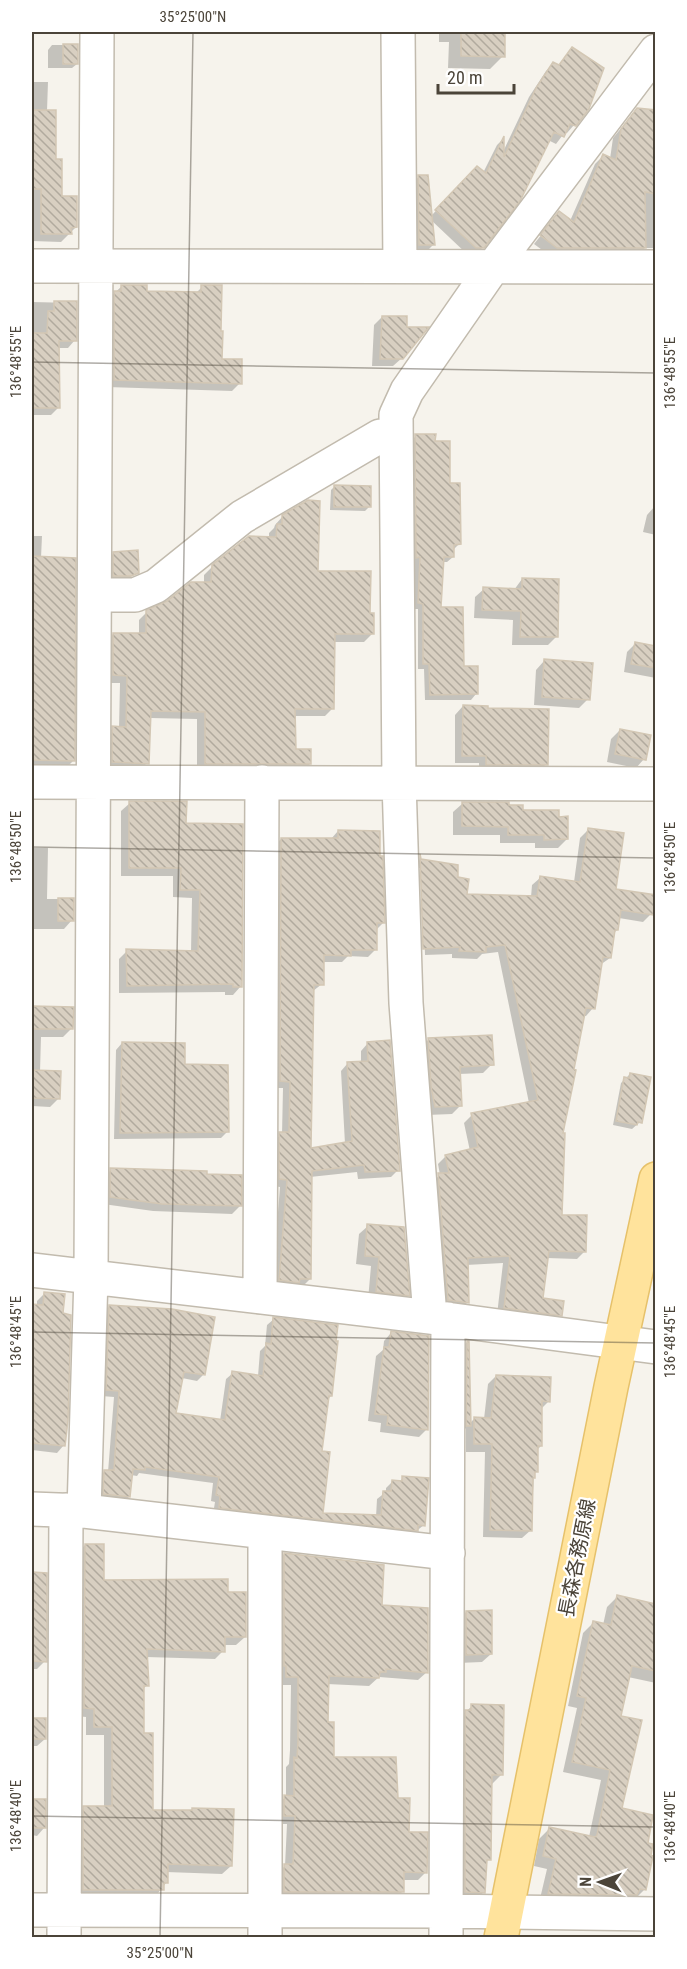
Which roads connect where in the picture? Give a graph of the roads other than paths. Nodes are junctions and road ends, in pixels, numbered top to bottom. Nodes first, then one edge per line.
1 (97, 32) edge
2 (398, 32) edge
3 (656, 51) edge
4 (96, 265) junction
5 (32, 266) edge
6 (400, 266) junction
7 (493, 267) junction
8 (656, 267) edge
9 (396, 434) junction
10 (96, 595) junction
11 (32, 782) edge
12 (95, 782) junction
13 (262, 782) junction
14 (399, 782) junction
15 (656, 784) edge
16 (656, 1179) edge
17 (32, 1270) edge
18 (91, 1276) junction
19 (260, 1296) junction
20 (439, 1318) junction
21 (620, 1342) junction
22 (656, 1347) edge
23 (32, 1509) edge
24 (75, 1510) junction
25 (266, 1533) junction
26 (448, 1553) junction
27 (32, 1910) edge
28 (656, 1914) edge
29 (64, 1924) edge
30 (265, 1924) edge
31 (446, 1924) edge
32 (503, 1925) edge
33 (656, 1925) edge
34 (651, 1938) edge

1 - 4 street
2 - 6 street
3 - 7 street
4 - 5 street
4 - 6 street
4 - 10 street
6 - 7 street
7 - 8 street
7 - 9 street
9 - 10 street
9 - 14 street
10 - 12 street
11 - 12 street
12 - 13 street
12 - 18 street
13 - 14 street
13 - 19 street
14 - 15 street
14 - 20 street
16 - 21 main road, 長森各務原線
17 - 18 street
18 - 19 street
18 - 24 street
19 - 20 street
20 - 21 street
20 - 26 street
21 - 22 street
21 - 32 main road, 長森各務原線
23 - 24 street
24 - 25 street
24 - 29 street
25 - 26 street
25 - 30 street
26 - 31 street
27 - 29 street
28 - 32 street
29 - 30 street
30 - 31 street
31 - 32 street
33 - 34 street

